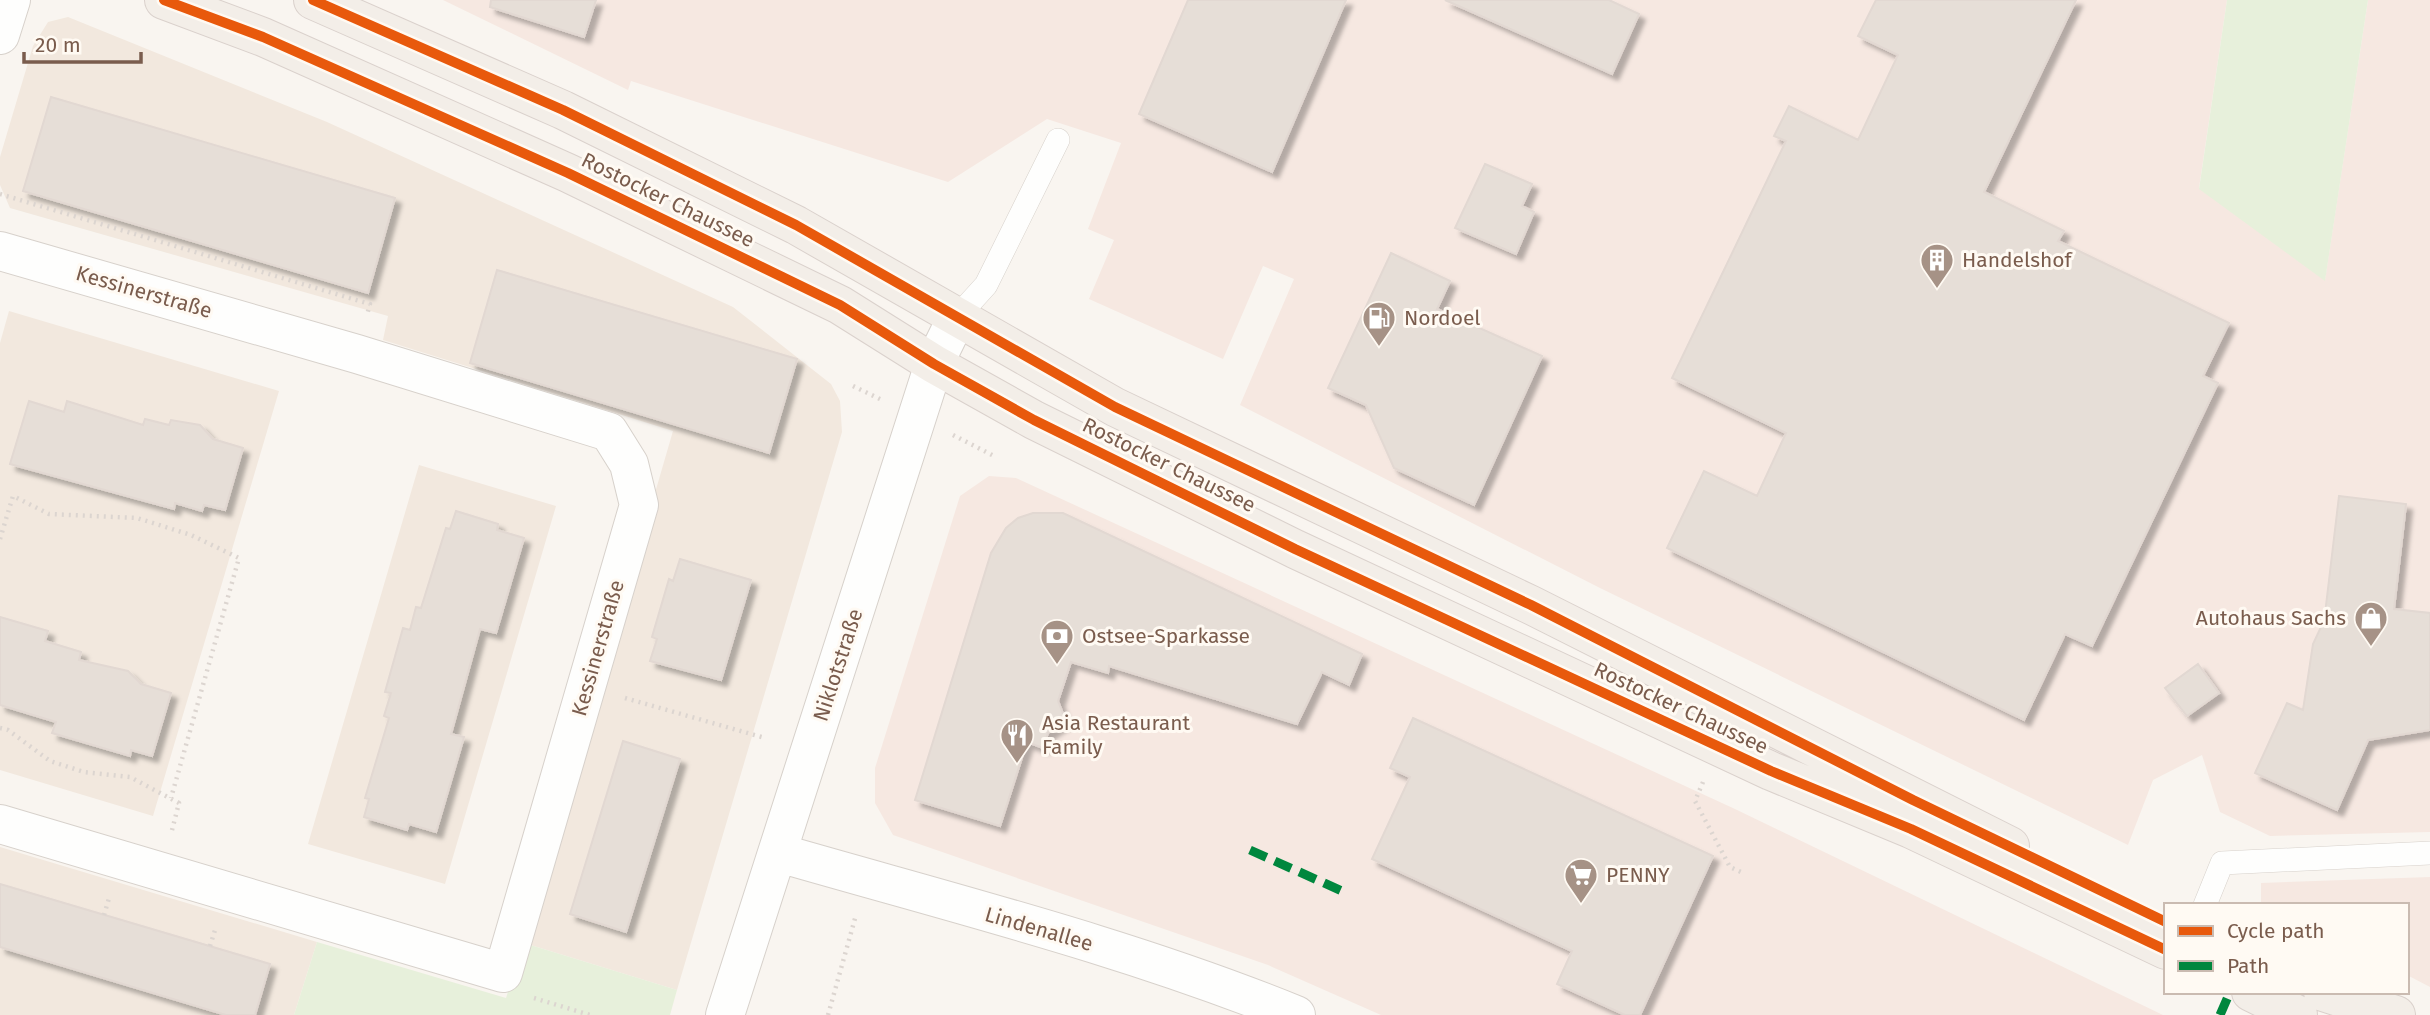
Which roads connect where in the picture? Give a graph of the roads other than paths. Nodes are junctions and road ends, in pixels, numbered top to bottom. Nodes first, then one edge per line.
1 (10, 0) edge
2 (164, 0) edge
3 (313, 0) edge
4 (0, 35) edge
5 (1058, 140) dead end
6 (0, 251) edge
7 (957, 317) junction
8 (934, 364) junction
9 (0, 824) edge
10 (779, 853) junction
11 (2430, 853) edge
12 (2205, 903) edge
13 (2164, 921) edge
14 (2164, 949) edge
15 (2256, 994) edge
16 (2329, 994) edge
17 (725, 1015) edge
18 (1296, 1015) edge
19 (2298, 1015) edge
20 (2396, 1015) edge

1 - 4 street
2 - 8 main road, Rostocker Chaussee
3 - 7 main road, Rostocker Chaussee
5 - 7 lane
6 - 9 street, Kessinerstraße
7 - 8 street, Niklotstraße
7 - 13 main road, Rostocker Chaussee
8 - 10 street, Niklotstraße
8 - 14 main road, Rostocker Chaussee
10 - 17 street, Niklotstraße
10 - 18 street, Lindenallee
11 - 12 lane
15 - 19 main road
16 - 20 main road

